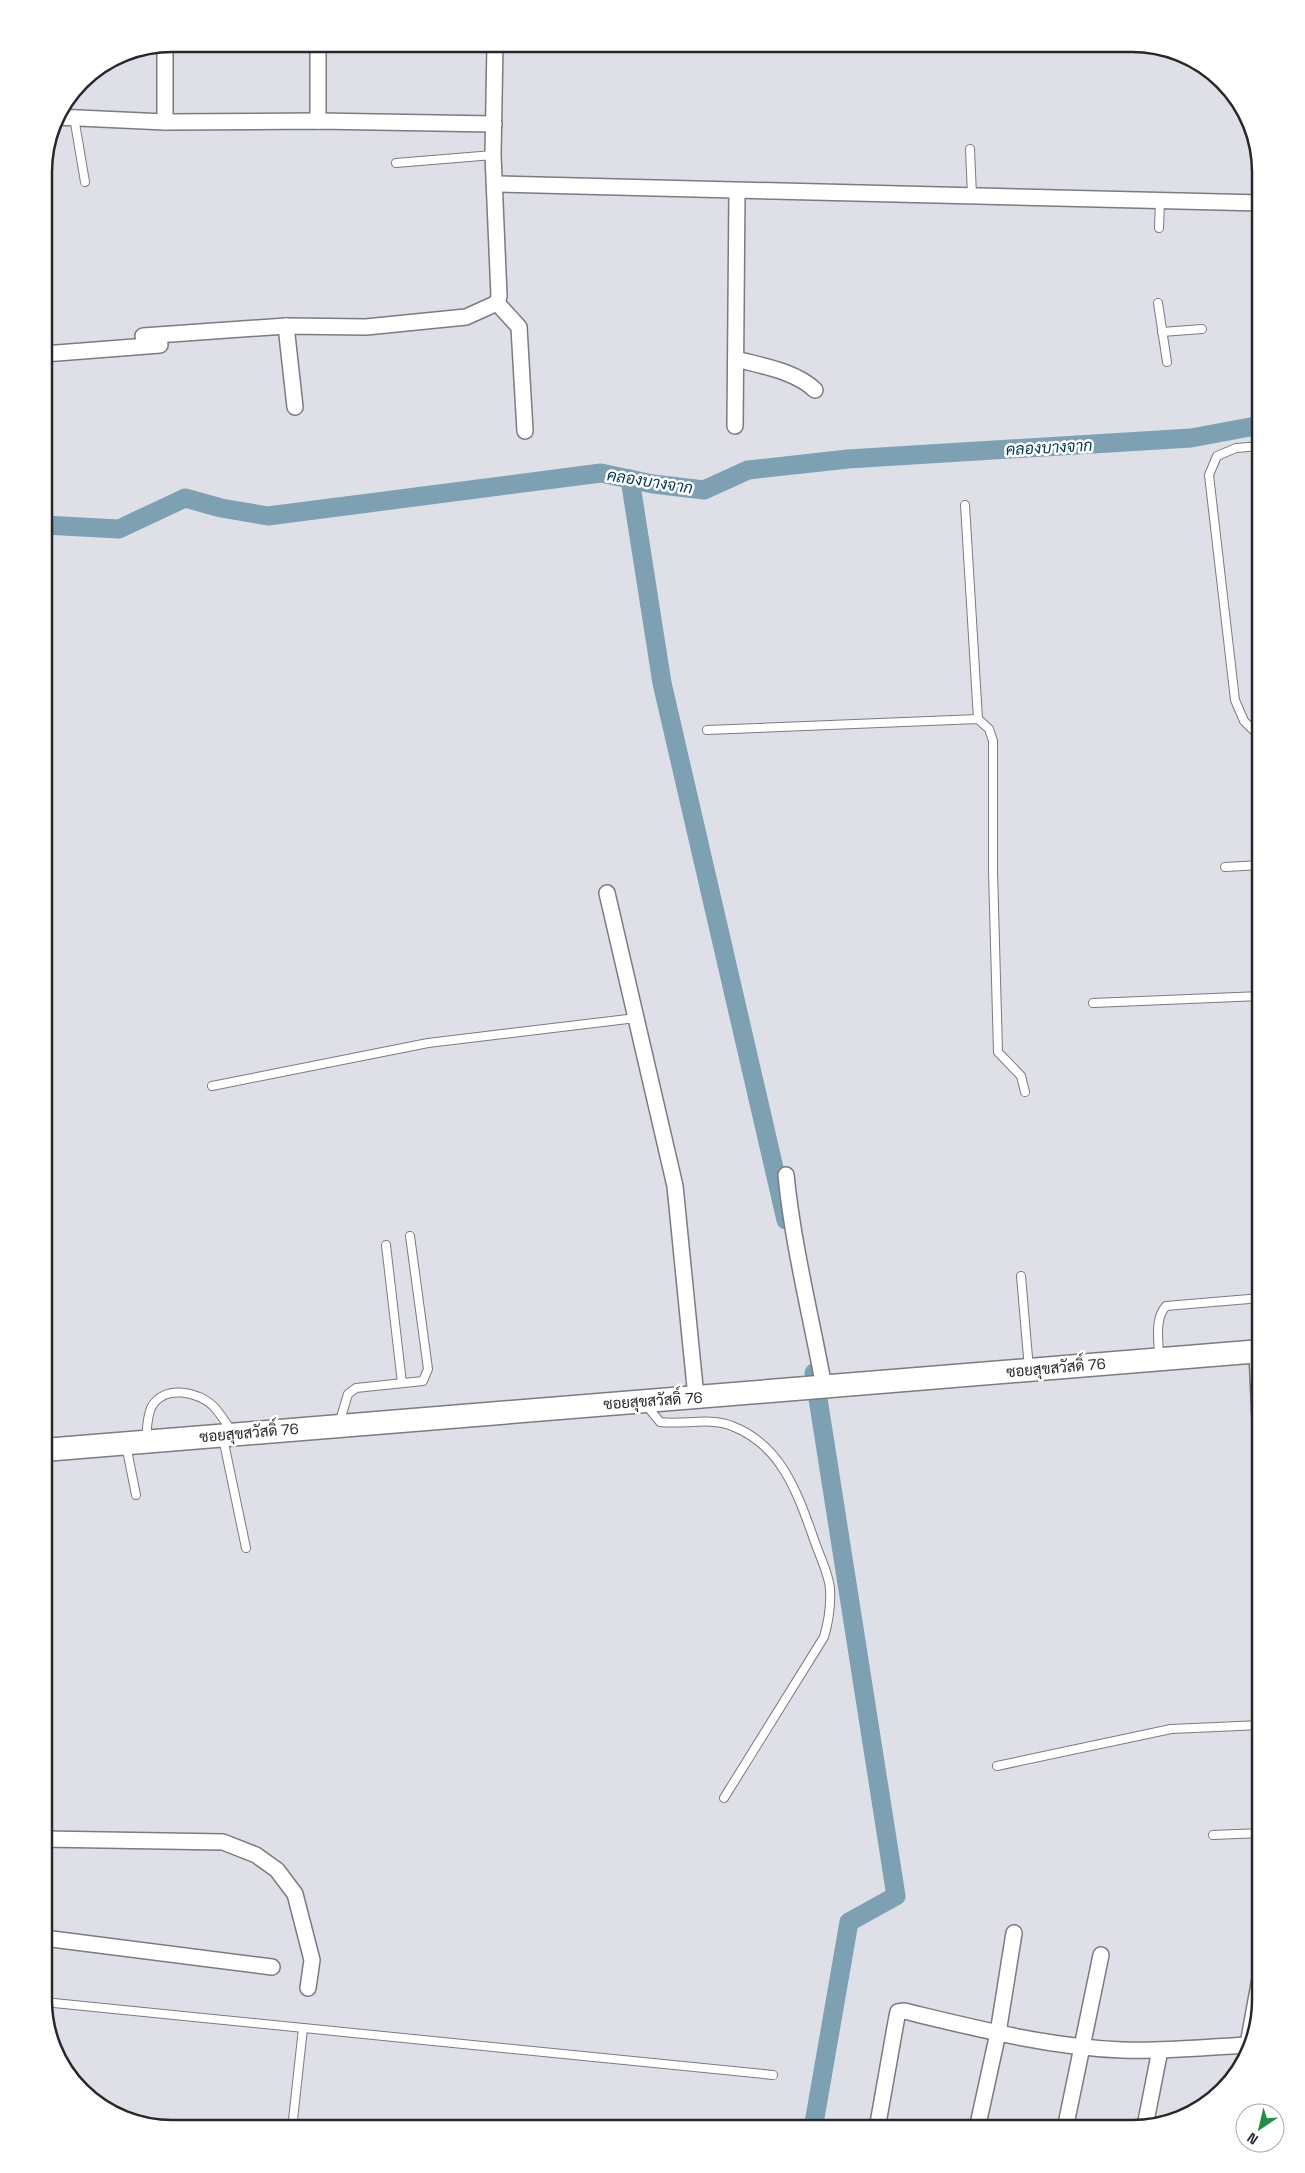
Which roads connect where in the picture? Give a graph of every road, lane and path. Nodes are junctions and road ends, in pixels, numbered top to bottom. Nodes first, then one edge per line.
1 (318, 52) edge
2 (495, 52) edge
3 (165, 53) edge
4 (66, 117) edge
5 (74, 117) junction
6 (318, 121) junction
7 (164, 122) junction
8 (494, 124) junction
9 (970, 149) dead end
10 (493, 155) junction
11 (396, 162) dead end
12 (85, 182) dead end
13 (495, 184) junction
14 (737, 191) junction
15 (972, 196) junction
16 (1160, 200) junction
17 (1252, 203) edge
18 (1159, 228) dead end
19 (497, 303) junction
20 (1158, 303) dead end
21 (286, 326) junction
22 (1202, 329) dead end
23 (1162, 332) junction
24 (143, 336) dead end
25 (242, 337) dead end
26 (53, 353) edge
27 (736, 359) junction
28 (1167, 362) dead end
29 (815, 390) dead end
30 (295, 407) dead end
31 (735, 426) dead end
32 (525, 431) dead end
33 (1252, 447) edge
34 (965, 505) dead end
35 (978, 719) junction
36 (1252, 728) edge
37 (707, 730) dead end
38 (1252, 865) edge
39 (1224, 867) dead end
40 (606, 893) dead end
41 (1252, 996) edge
42 (1093, 1002) dead end
43 (636, 1018) junction
44 (212, 1086) dead end
45 (1024, 1092) dead end
46 (786, 1175) dead end
47 (410, 1236) dead end
48 (386, 1245) dead end
49 (1021, 1276) dead end
50 (1252, 1299) edge
51 (1252, 1352) edge
52 (1159, 1360) junction
53 (1029, 1370) junction
54 (402, 1383) junction
55 (822, 1387) junction
56 (696, 1397) junction
57 (643, 1401) junction
58 (338, 1426) junction
59 (228, 1435) junction
60 (136, 1442) junction
61 (52, 1449) edge
62 (136, 1495) dead end
63 (246, 1548) dead end
64 (1252, 1725) edge
65 (997, 1766) dead end
66 (724, 1798) dead end
67 (1252, 1833) edge
68 (1212, 1835) dead end
69 (52, 1839) edge
70 (1014, 1933) dead end
71 (52, 1939) edge
72 (1101, 1955) dead end
73 (272, 1967) dead end
74 (308, 1988) dead end
75 (52, 2003) edge
76 (303, 2028) junction
77 (998, 2033) junction
78 (1244, 2044) edge
79 (1081, 2047) junction
80 (1160, 2050) junction
81 (773, 2075) dead end
82 (1146, 2119) edge
83 (293, 2120) edge
84 (880, 2120) edge
85 (979, 2120) edge
86 (1067, 2120) edge

1 - 6 street
2 - 8 street
3 - 7 street
4 - 5 street
5 - 7 street
5 - 12 lane
6 - 7 street
6 - 8 street
8 - 10 street
9 - 15 lane
10 - 11 lane
10 - 13 street
13 - 14 street
13 - 19 street
14 - 15 street
14 - 27 street
15 - 16 street
16 - 17 street
16 - 18 lane
19 - 21 street
19 - 32 street
20 - 23 lane
21 - 24 street
21 - 30 street
22 - 23 lane
23 - 28 lane
25 - 26 street
27 - 29 street
27 - 31 street
33 - 36 lane
34 - 35 lane
35 - 37 lane
35 - 45 lane
38 - 39 lane
40 - 43 street
41 - 42 lane
43 - 44 lane
43 - 56 street
46 - 55 street
47 - 54 lane
48 - 54 lane
49 - 53 lane
50 - 52 lane
51 - 52 street, ซอยสุขสวัสดิ์ 76
52 - 53 street, ซอยสุขสวัสดิ์ 76
53 - 55 street, ซอยสุขสวัสดิ์ 76
54 - 58 lane
55 - 56 street, ซอยสุขสวัสดิ์ 76
56 - 57 street, ซอยสุขสวัสดิ์ 76
57 - 58 street, ซอยสุขสวัสดิ์ 76
57 - 66 lane
58 - 59 street, ซอยสุขสวัสดิ์ 76
59 - 60 street, ซอยสุขสวัสดิ์ 76
59 - 60 lane
59 - 63 lane
60 - 61 street, ซอยสุขสวัสดิ์ 76
60 - 62 lane
64 - 65 lane
67 - 68 lane
69 - 74 street
70 - 77 street
71 - 73 street
72 - 79 street
75 - 76 lane
76 - 81 lane
76 - 83 lane
77 - 79 street
77 - 84 street
77 - 85 street
78 - 80 street
79 - 80 street
79 - 86 street
80 - 82 street

